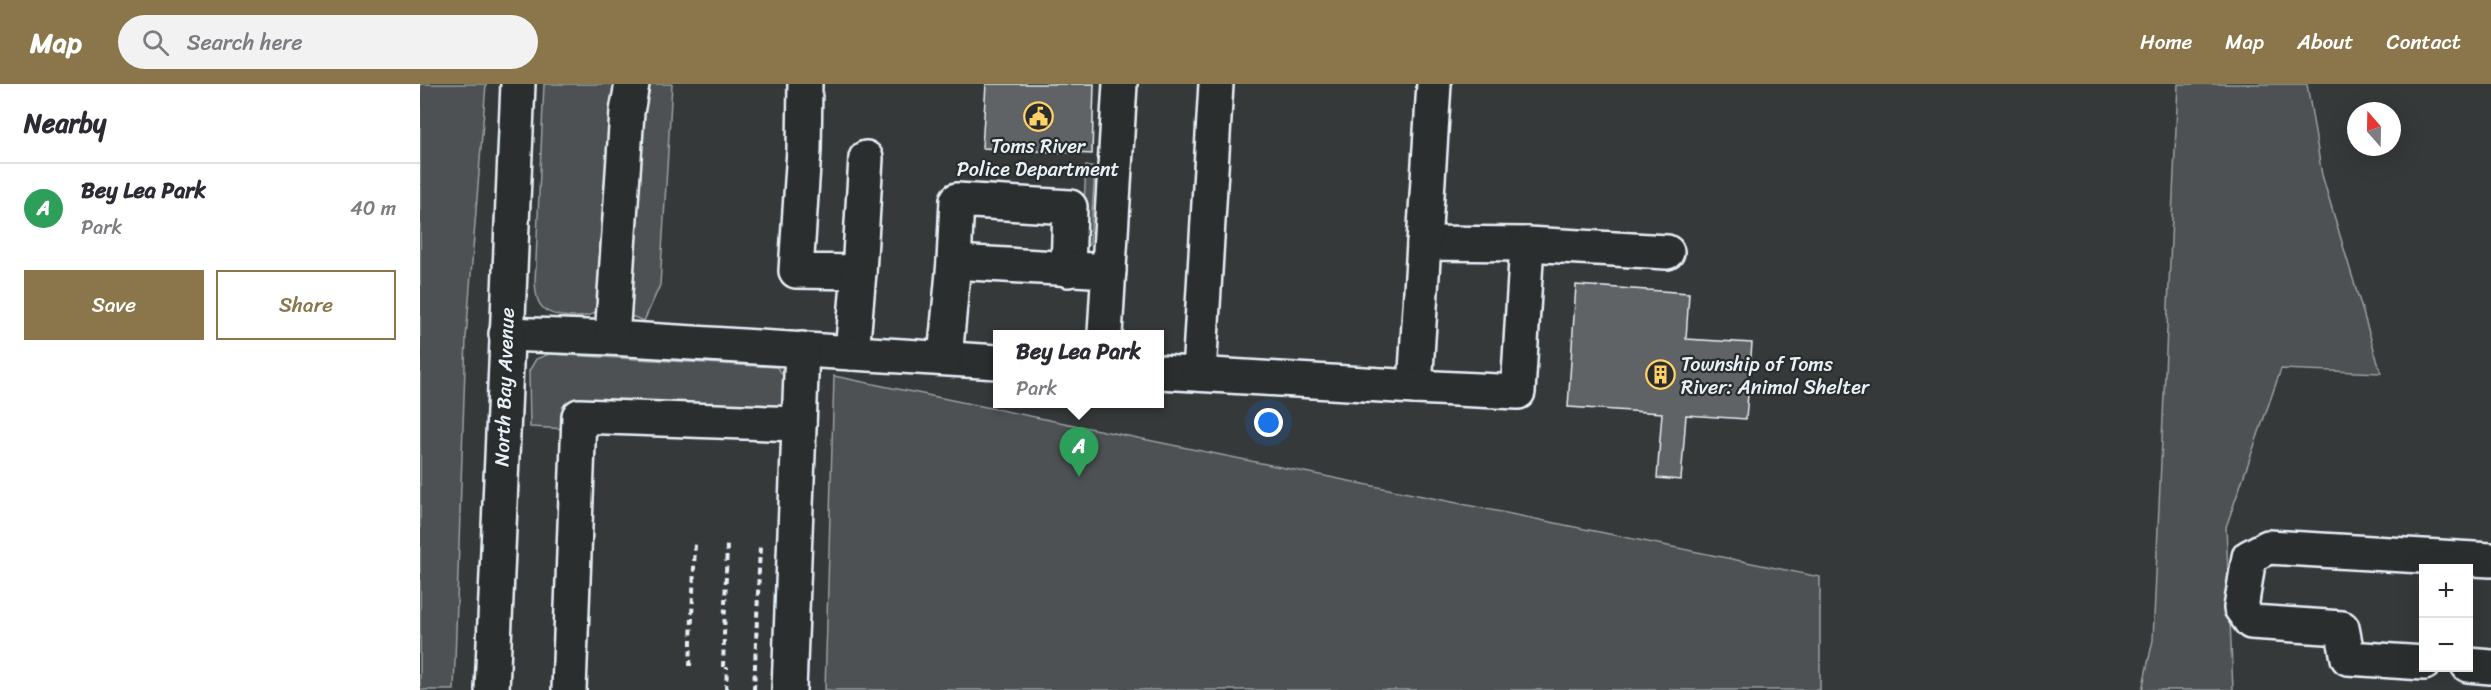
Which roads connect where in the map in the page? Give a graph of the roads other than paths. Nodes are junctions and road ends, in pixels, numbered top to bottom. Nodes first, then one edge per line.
1 (518, 84) edge
2 (632, 84) edge
3 (805, 84) edge
4 (1120, 84) edge
5 (1216, 84) edge
6 (1434, 84) edge
7 (866, 158) dead end
8 (1424, 243) junction
9 (1527, 244) junction
10 (1667, 252) dead end
11 (954, 262) junction
12 (1068, 270) junction
13 (1109, 271) junction
14 (859, 272) junction
15 (1105, 330) edge
16 (506, 334) junction
17 (612, 338) junction
18 (802, 349) junction
19 (852, 353) junction
20 (945, 358) junction
21 (993, 362) edge
22 (1164, 372) edge
23 (1198, 375) junction
24 (1415, 387) junction
25 (799, 424) junction
26 (2491, 560) edge
27 (2419, 663) edge
28 (2473, 665) edge
29 (2491, 667) edge
30 (492, 690) edge
31 (569, 690) edge
32 (789, 690) edge

1 - 16 street, North Bay Avenue
2 - 17 street
3 - 14 street
4 - 13 street
5 - 23 street
6 - 8 street
7 - 14 street
8 - 9 street
8 - 24 street
9 - 10 street
9 - 24 street
11 - 12 street
11 - 12 street
11 - 20 street
12 - 13 street
13 - 15 street
14 - 19 street
16 - 17 street
16 - 30 street, North Bay Avenue
17 - 18 street
18 - 19 street
18 - 25 street
19 - 20 street
20 - 21 street
22 - 23 street
23 - 24 street
25 - 31 street
25 - 32 street
26 - 27 street
28 - 29 street

